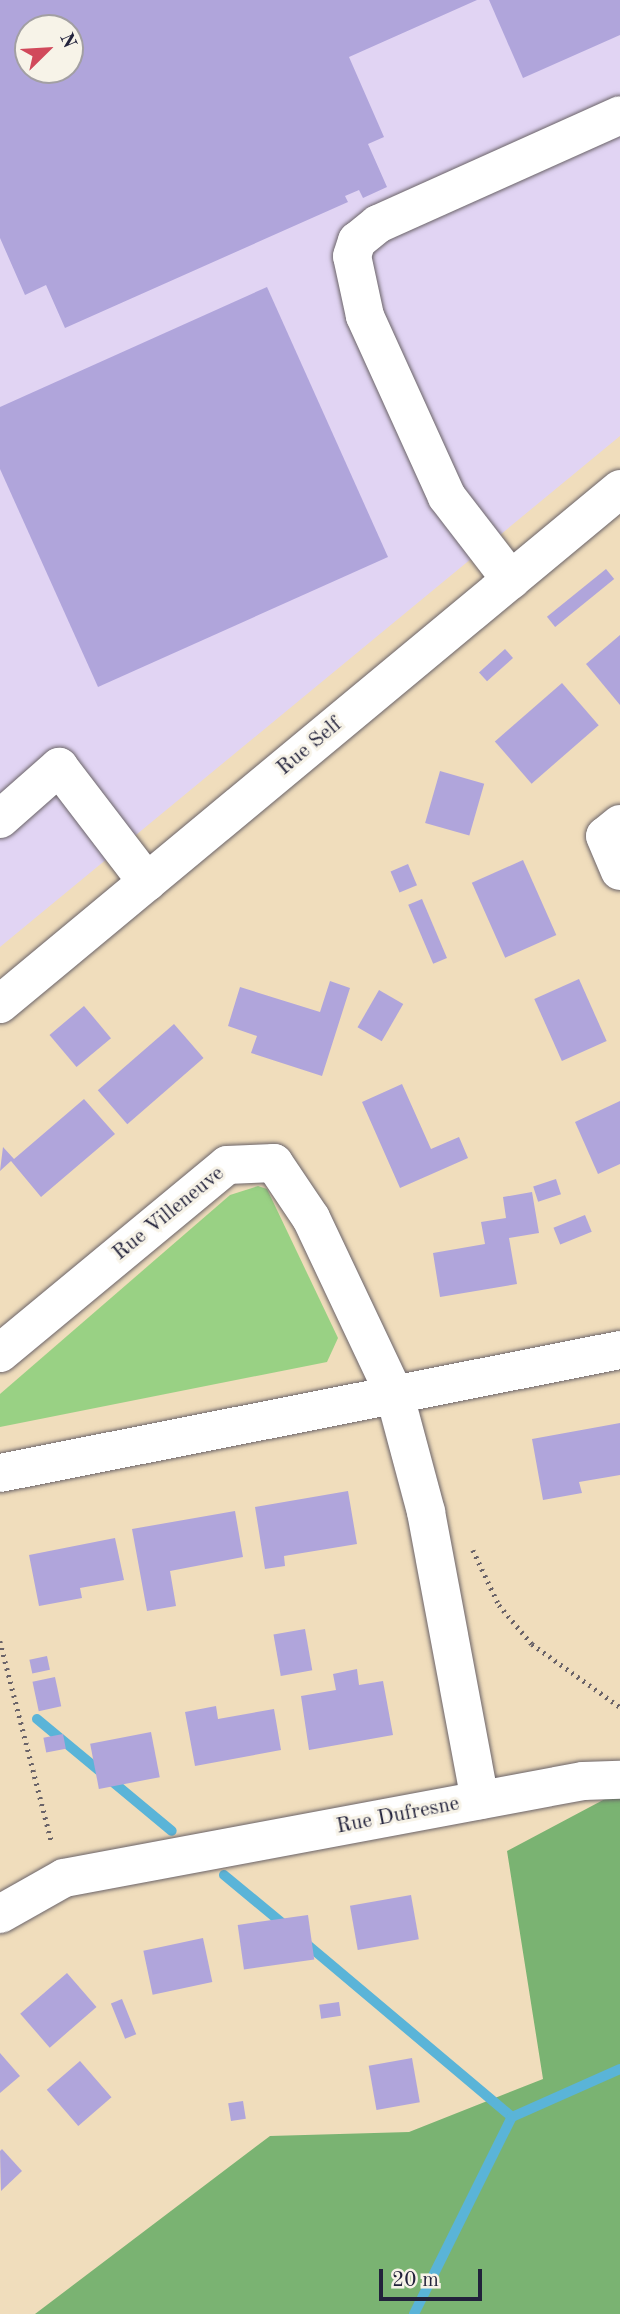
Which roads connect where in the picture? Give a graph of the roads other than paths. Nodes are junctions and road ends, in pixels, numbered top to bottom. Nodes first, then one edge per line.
1 (620, 115) edge
2 (620, 489) edge
3 (511, 580) junction
4 (0, 819) edge
5 (620, 824) edge
6 (620, 871) edge
7 (147, 882) junction
8 (0, 1004) edge
9 (620, 1350) edge
10 (0, 1353) edge
11 (395, 1396) junction
12 (0, 1473) edge
13 (620, 1780) edge
14 (480, 1800) junction
15 (0, 1914) edge

1 - 3 street
2 - 3 street, Rue Self
3 - 7 street, Rue Self
4 - 7 street
5 - 6 street
7 - 8 street, Rue Self
9 - 11 street
10 - 11 street, Rue Villeneuve
11 - 12 street
11 - 14 street, Rue Dufresne
13 - 14 street
14 - 15 street, Rue Dufresne

